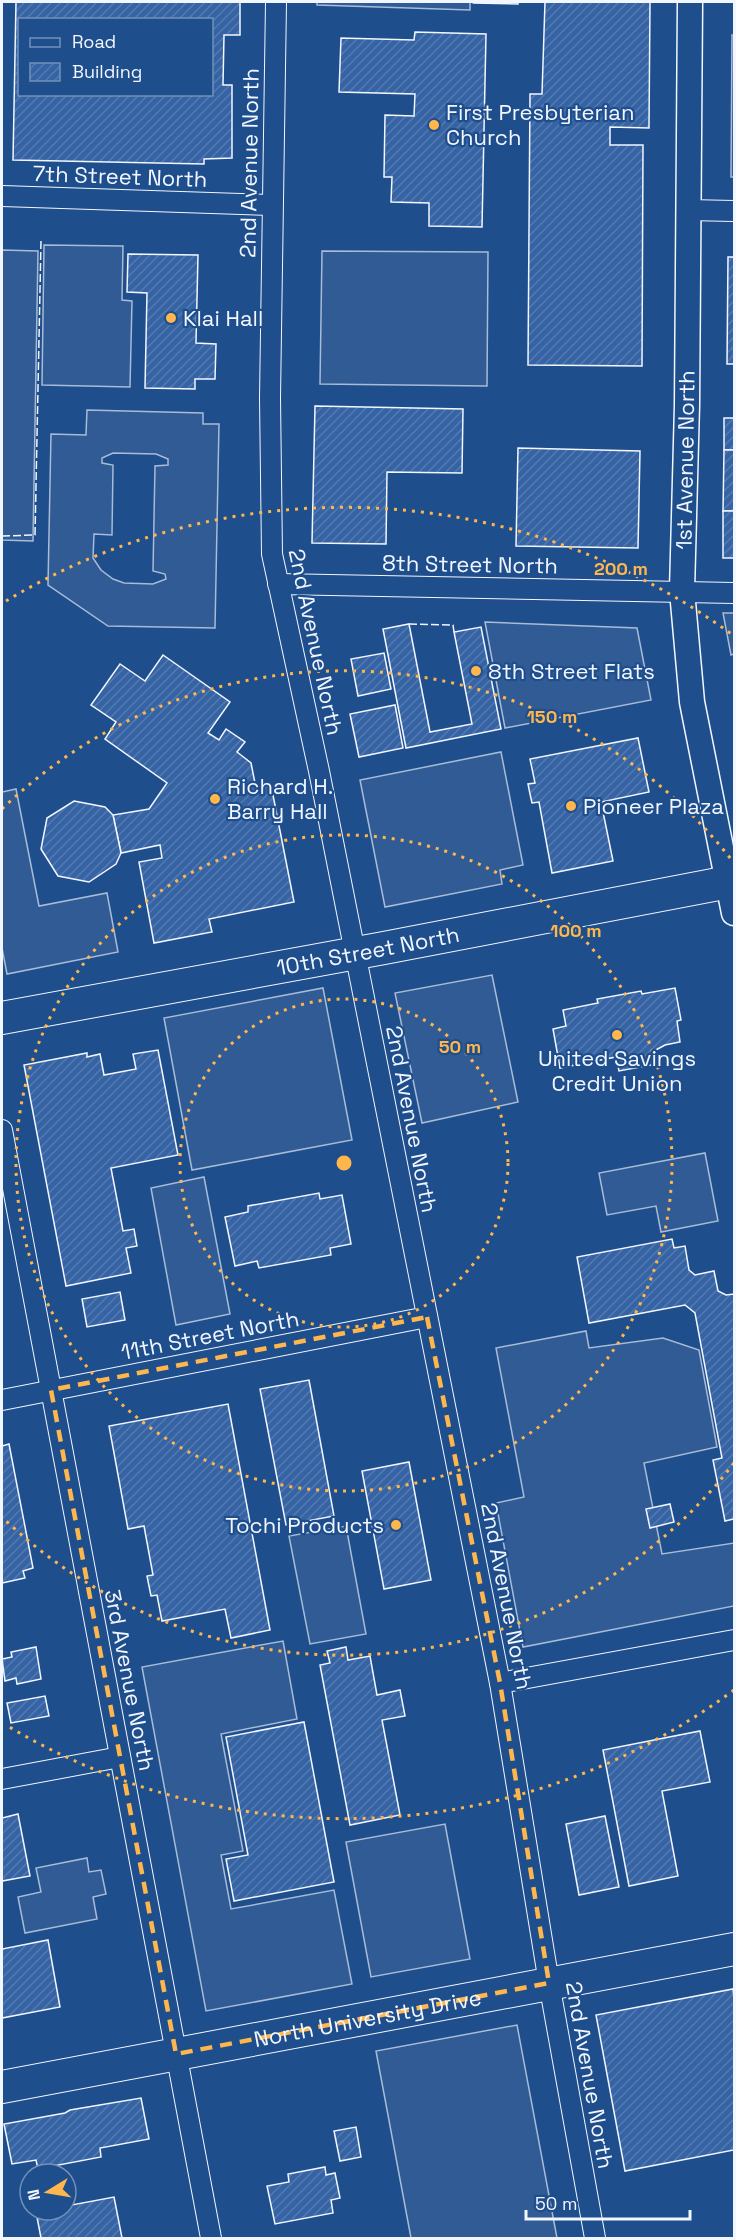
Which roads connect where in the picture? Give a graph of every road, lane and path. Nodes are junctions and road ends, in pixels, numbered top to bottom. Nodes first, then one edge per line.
1 (276, 2) edge
2 (690, 2) edge
3 (2, 196) edge
4 (272, 205) junction
5 (688, 210) junction
6 (735, 211) edge
7 (278, 585) junction
8 (682, 591) junction
9 (735, 593) edge
10 (732, 881) edge
11 (735, 913) edge
12 (355, 954) junction
13 (2, 1017) edge
14 (2, 1130) edge
15 (427, 1317) junction
16 (51, 1390) junction
17 (2, 1400) edge
18 (735, 1640) edge
19 (500, 1683) junction
20 (120, 1757) junction
21 (2, 1779) edge
22 (735, 1949) edge
23 (549, 1983) junction
24 (176, 2054) junction
25 (2, 2087) edge
26 (211, 2238) edge
27 (595, 2238) edge

1 - 4 street, 2nd Avenue North
2 - 5 street, 1st Avenue North
3 - 4 street, 7th Street North
4 - 7 street, 2nd Avenue North
5 - 6 street
5 - 8 street, 1st Avenue North
7 - 8 street, 8th Street North
7 - 12 street, 2nd Avenue North
8 - 9 street, 8th Street North
8 - 10 street, 1st Avenue North
10 - 11 street, 1st Avenue North
10 - 12 main road, 10th Street North
12 - 13 main road, 10th Street North
12 - 15 street, 2nd Avenue North
14 - 16 street, 3rd Avenue North
15 - 16 street, 11th Street North
15 - 19 street, 2nd Avenue North
16 - 17 street, 11th Street North
16 - 20 street, 3rd Avenue North
18 - 19 street
19 - 23 street, 2nd Avenue North
20 - 21 street
20 - 24 street, 3rd Avenue North
22 - 23 main road, North University Drive
23 - 24 main road, North University Drive
23 - 27 street, 2nd Avenue North
24 - 25 main road, North University Drive
24 - 26 street, 3rd Avenue North

